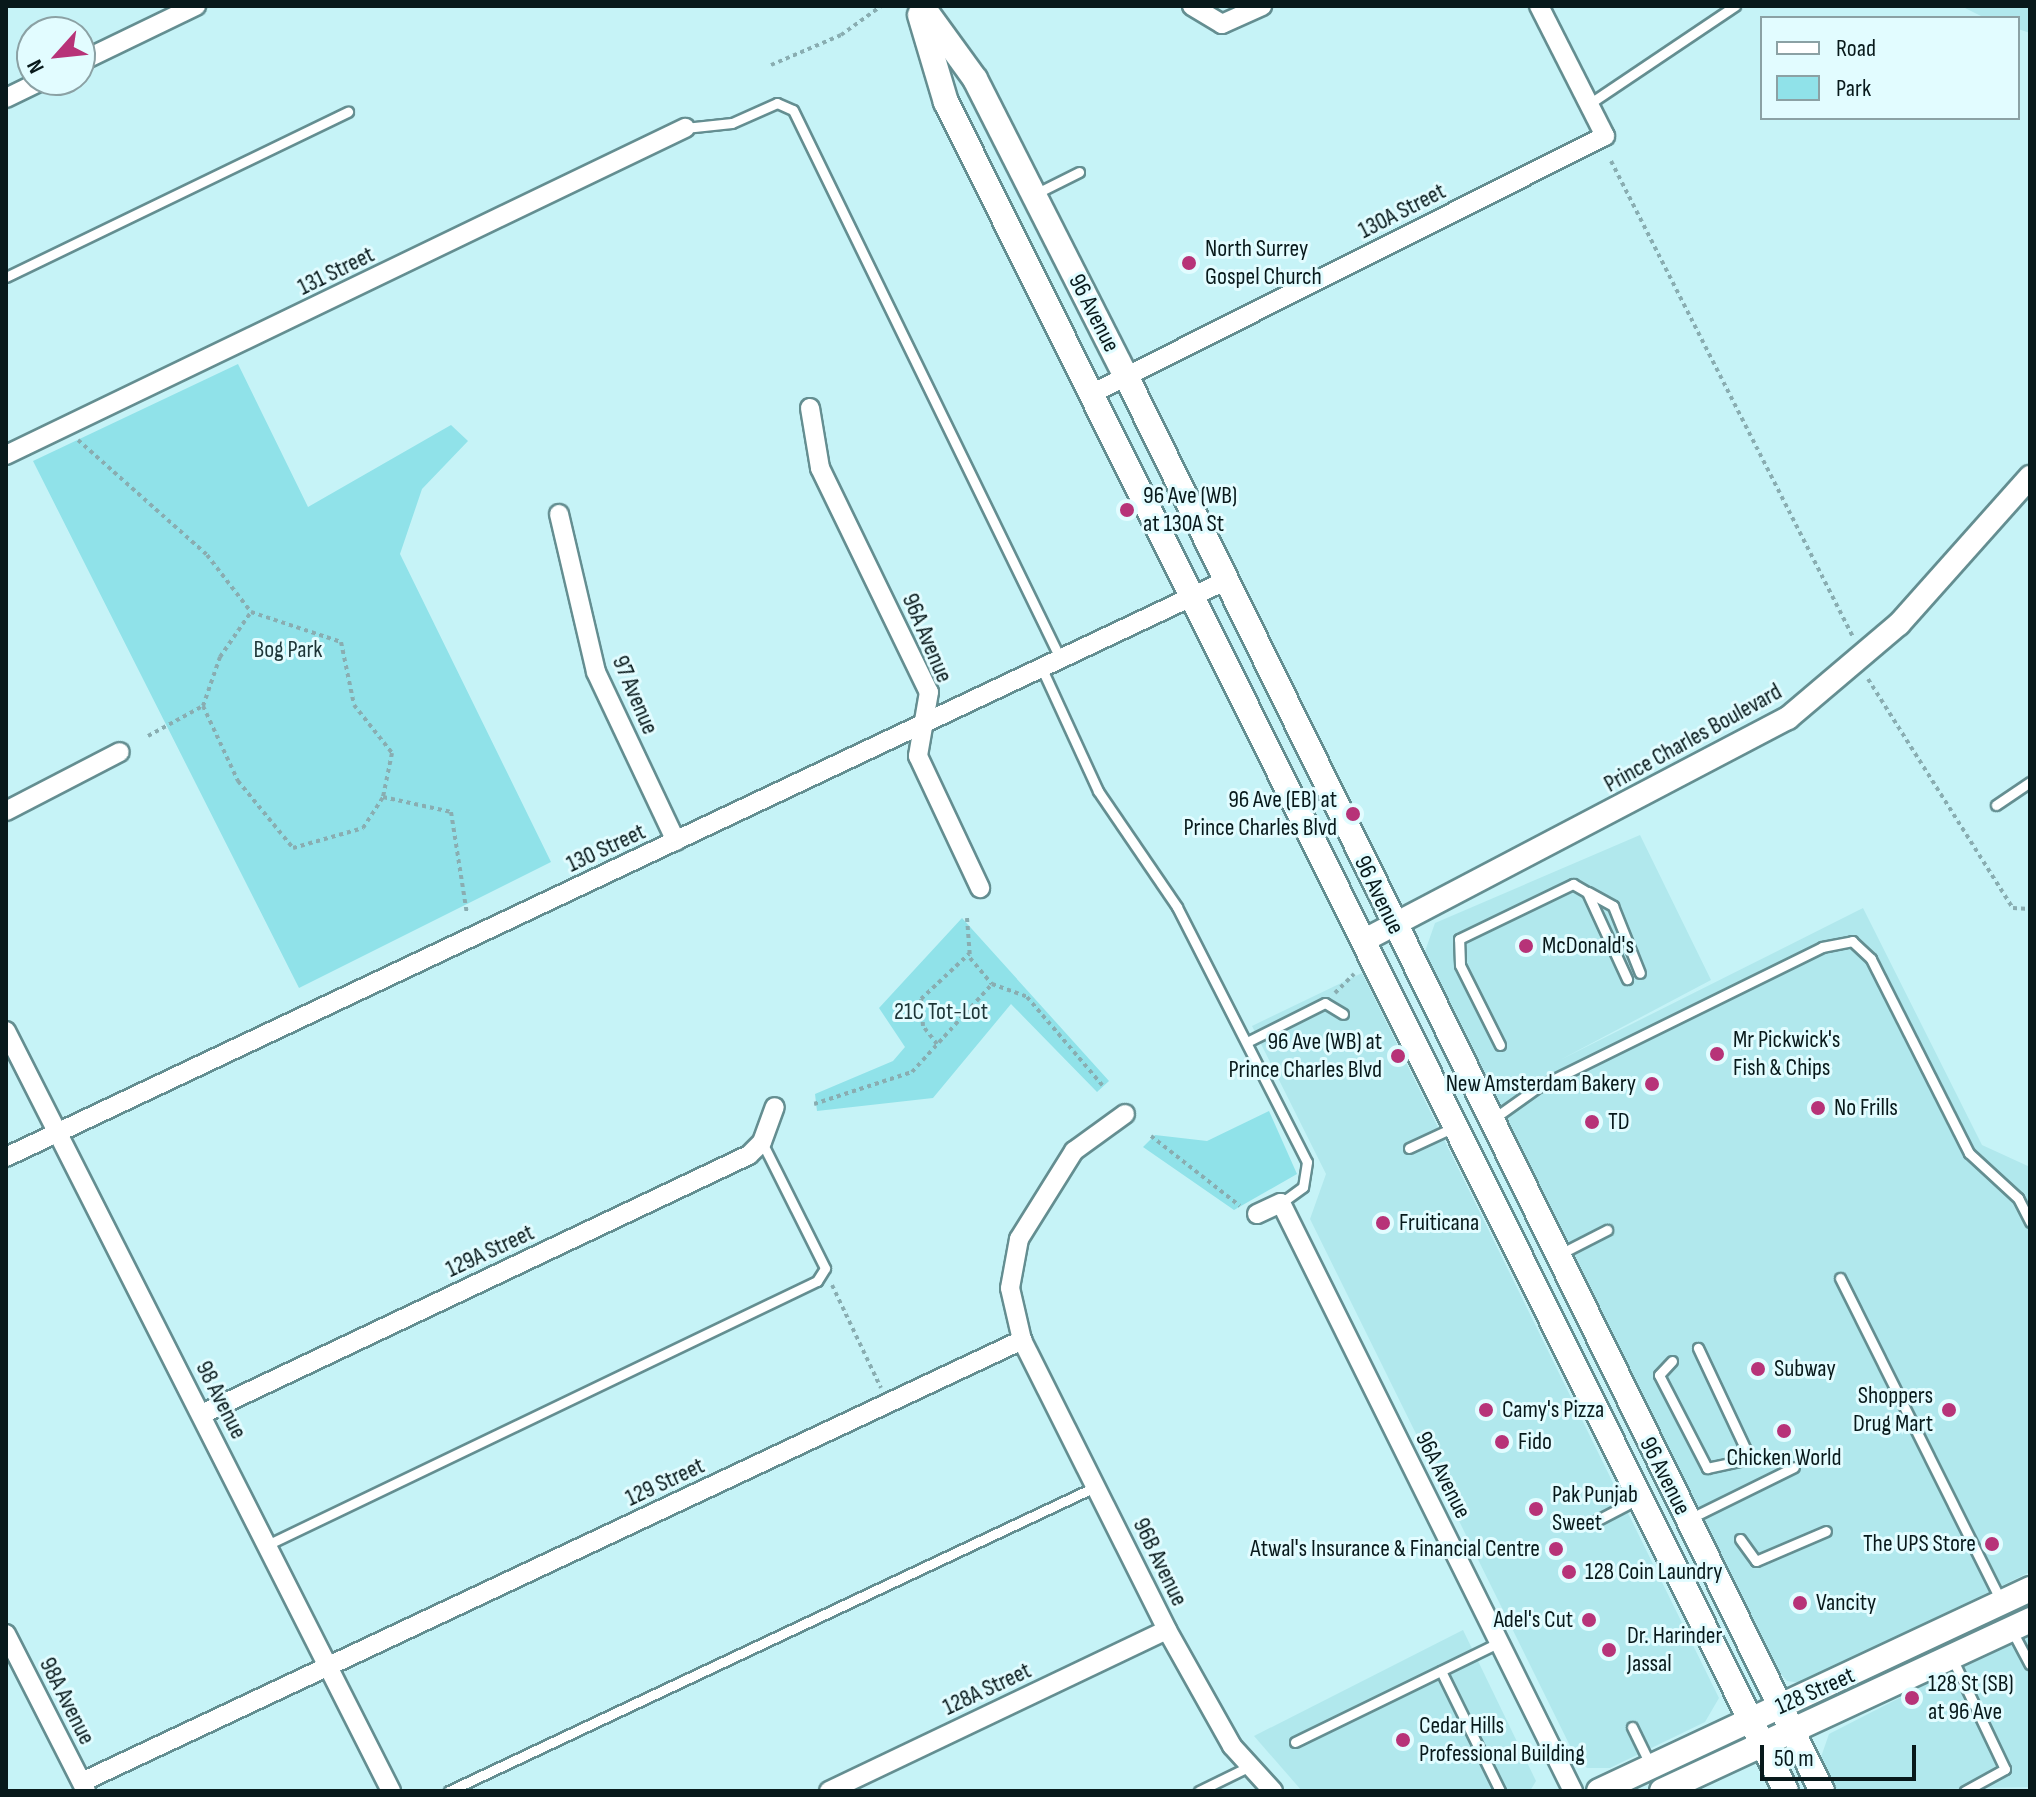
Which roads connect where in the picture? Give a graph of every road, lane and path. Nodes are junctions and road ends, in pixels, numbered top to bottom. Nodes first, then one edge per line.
1 (196, 6) edge
2 (881, 6) edge
3 (920, 6) edge
4 (1192, 6) edge
5 (1262, 6) edge
6 (1539, 6) edge
7 (1735, 6) edge
8 (96, 54) edge
9 (771, 65) dead end
10 (1589, 104) junction
11 (348, 112) dead end
12 (685, 128) joint
13 (1611, 161) dead end
14 (1079, 172) dead end
15 (1034, 195) junction
16 (6, 277) edge
17 (1126, 376) junction
18 (1091, 394) junction
19 (810, 408) dead end
20 (76, 438) dead end
21 (6, 455) edge
22 (2030, 477) edge
23 (559, 514) dead end
24 (1225, 581) junction
25 (1192, 597) junction
26 (251, 612) junction
27 (1855, 641) dead end
28 (1061, 660) junction
29 (1042, 669) junction
30 (1866, 677) dead end
31 (203, 706) junction
32 (923, 725) junction
33 (148, 736) dead end
34 (120, 752) dead end
35 (2030, 782) edge
36 (383, 797) junction
37 (1996, 805) dead end
38 (6, 811) edge
39 (676, 841) junction
40 (980, 888) dead end
41 (1587, 892) junction
42 (2030, 909) edge
43 (467, 914) dead end
44 (967, 918) dead end
45 (1393, 925) junction
46 (1363, 941) junction
47 (969, 954) junction
48 (1355, 973) dead end
49 (1640, 973) dead end
50 (1627, 979) dead end
51 (992, 984) junction
52 (1325, 1003) junction
53 (1343, 1014) dead end
54 (6, 1031) edge
55 (1247, 1042) junction
56 (937, 1044) junction
57 (1500, 1045) dead end
58 (1104, 1087) dead end
59 (814, 1104) dead end
60 (775, 1107) dead end
61 (1125, 1114) dead end
62 (1490, 1121) junction
63 (1455, 1126) junction
64 (57, 1133) junction
65 (1151, 1136) dead end
66 (762, 1142) junction
67 (1409, 1148) dead end
68 (6, 1157) edge
69 (1281, 1203) junction
70 (1250, 1210) joint
71 (2030, 1222) edge
72 (1506, 1229) junction
73 (1607, 1230) dead end
74 (1556, 1256) junction
75 (1840, 1278) dead end
76 (831, 1282) dead end
77 (1553, 1321) junction
78 (1022, 1340) junction
79 (1698, 1348) dead end
80 (1672, 1361) dead end
81 (1609, 1363) junction
82 (883, 1391) dead end
83 (202, 1414) junction
84 (1794, 1467) dead end
85 (1097, 1486) junction
86 (1642, 1497) junction
87 (1688, 1519) junction
88 (1590, 1524) dead end
89 (1826, 1531) dead end
90 (1740, 1539) dead end
91 (267, 1545) junction
92 (2030, 1589) edge
93 (2001, 1602) junction
94 (2020, 1624) edge
95 (1167, 1630) junction
96 (6, 1634) edge
97 (1500, 1642) junction
98 (1952, 1658) junction
99 (2030, 1664) edge
100 (328, 1665) junction
101 (1441, 1671) junction
102 (1780, 1708) junction
103 (1750, 1719) junction
104 (1632, 1727) dead end
105 (1792, 1733) junction
106 (1295, 1742) dead end
107 (1762, 1745) junction
108 (1250, 1766) junction
109 (1651, 1766) junction
110 (84, 1787) edge
111 (391, 1791) edge
112 (449, 1791) edge
113 (829, 1791) edge
114 (1199, 1791) edge
115 (1273, 1791) edge
116 (1500, 1791) edge
117 (1573, 1791) edge
118 (1599, 1791) edge
119 (1662, 1791) edge
120 (1786, 1791) edge
121 (1822, 1791) edge
122 (1965, 1791) edge

1 - 8 street
2 - 9 path
3 - 15 main road, 96 Avenue
3 - 18 main road, 96 Avenue
4 - 5 street
6 - 10 street
7 - 10 lane
10 - 17 street, 130A Street
11 - 16 lane
12 - 21 street, 131 Street
12 - 28 lane
13 - 27 path
14 - 15 lane
15 - 17 main road, 96 Avenue
17 - 18 street, 130A Street
17 - 24 main road, 96 Avenue
18 - 25 main road, 96 Avenue
19 - 32 street, 96A Avenue
20 - 26 path
22 - 45 street, Prince Charles Boulevard
23 - 39 street, 97 Avenue
24 - 25 street, 130 Street
24 - 45 main road, 96 Avenue
25 - 28 street, 130 Street
25 - 46 main road, 96 Avenue
26 - 31 path
26 - 36 path
28 - 29 street, 130 Street
29 - 32 street, 130 Street
29 - 55 lane
30 - 42 path
31 - 33 path
31 - 36 path
32 - 39 street, 130 Street
32 - 40 street, 96A Avenue
34 - 38 street
35 - 37 lane
36 - 43 path
39 - 64 street, 130 Street
41 - 49 lane
41 - 50 lane
41 - 57 lane
44 - 47 path
45 - 46 street, Prince Charles Boulevard
45 - 62 main road, 96 Avenue
46 - 63 main road, 96 Avenue
47 - 51 path
47 - 56 path
48 - 52 path
51 - 56 path
51 - 58 path
52 - 53 lane
52 - 55 lane
54 - 64 street, 98 Avenue
55 - 69 lane
56 - 59 path
60 - 66 street
61 - 78 street
62 - 71 lane
62 - 74 main road, 96 Avenue
63 - 67 lane
63 - 72 main road, 96 Avenue
64 - 68 street, 130 Street
64 - 83 street, 98 Avenue
65 - 70 path
66 - 83 street, 129A Street
66 - 91 lane
69 - 70 street
69 - 97 street, 96A Avenue
72 - 74 main road
72 - 77 main road, 96 Avenue
73 - 74 lane
74 - 81 main road, 96 Avenue
75 - 93 lane
76 - 82 path
77 - 81 main road
77 - 86 main road, 96 Avenue
78 - 85 street, 96B Avenue
78 - 100 street, 129 Street
79 - 80 lane
81 - 87 main road, 96 Avenue
83 - 91 street, 98 Avenue
84 - 87 lane
85 - 95 street, 96B Avenue
85 - 112 lane
86 - 88 lane
86 - 103 main road, 96 Avenue
87 - 102 main road, 96 Avenue
89 - 90 lane
91 - 100 street, 98 Avenue
92 - 93 main road, 128 Street
93 - 102 main road, 128 Street
94 - 98 main road, 128 Street
94 - 99 lane
95 - 108 street, 96B Avenue
95 - 113 street, 128A Street
96 - 110 street, 98A Avenue
97 - 101 lane
97 - 117 street, 96A Avenue
98 - 105 main road, 128 Street
98 - 122 lane
100 - 110 street, 129 Street
100 - 111 street, 98 Avenue
101 - 106 lane
101 - 116 lane
102 - 103 main road, 128 Street
102 - 105 main road, 96 Avenue
103 - 107 main road, 96 Avenue
103 - 109 main road, 128 Street
104 - 109 lane
105 - 107 main road, 128 Street
105 - 121 main road, 96 Avenue
107 - 119 main road, 128 Street
107 - 120 main road, 96 Avenue
108 - 114 lane
108 - 115 street, 96B Avenue
109 - 118 main road, 128 Street

